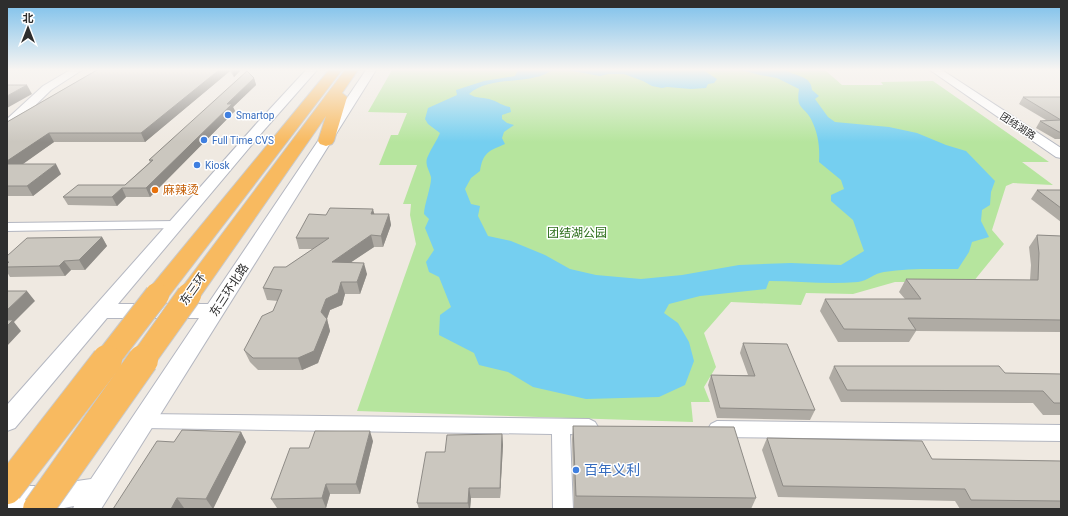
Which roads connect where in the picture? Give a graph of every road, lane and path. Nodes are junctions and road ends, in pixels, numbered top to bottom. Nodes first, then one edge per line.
1 (41, 94) edge
2 (290, 94) edge
3 (326, 94) edge
4 (329, 94) edge
5 (338, 94) edge
6 (356, 94) edge
7 (971, 94) edge
8 (7, 126) edge
9 (326, 141) junction
10 (1059, 152) edge
11 (176, 225) junction
12 (7, 227) edge
13 (102, 311) junction
14 (215, 311) junction
15 (7, 421) edge
16 (143, 421) junction
17 (561, 426) junction
18 (609, 427) edge
19 (697, 428) edge
20 (1061, 433) edge
21 (7, 489) edge
22 (7, 498) edge
23 (92, 499) edge
24 (38, 509) edge
25 (563, 509) edge

1 - 8 street
2 - 11 street
3 - 21 highway, 东三环, bridge
4 - 24 highway, 东三环, bridge
5 - 9 highway
6 - 9 street, 东三环北路
7 - 10 street, 团结湖路
9 - 14 street, 东三环北路
11 - 12 street
11 - 13 street
13 - 14 street
13 - 15 street
14 - 16 street, 东三环北路
16 - 17 street
16 - 23 street, 东三环北路
17 - 18 street
17 - 25 street
19 - 20 street
22 - 23 street

